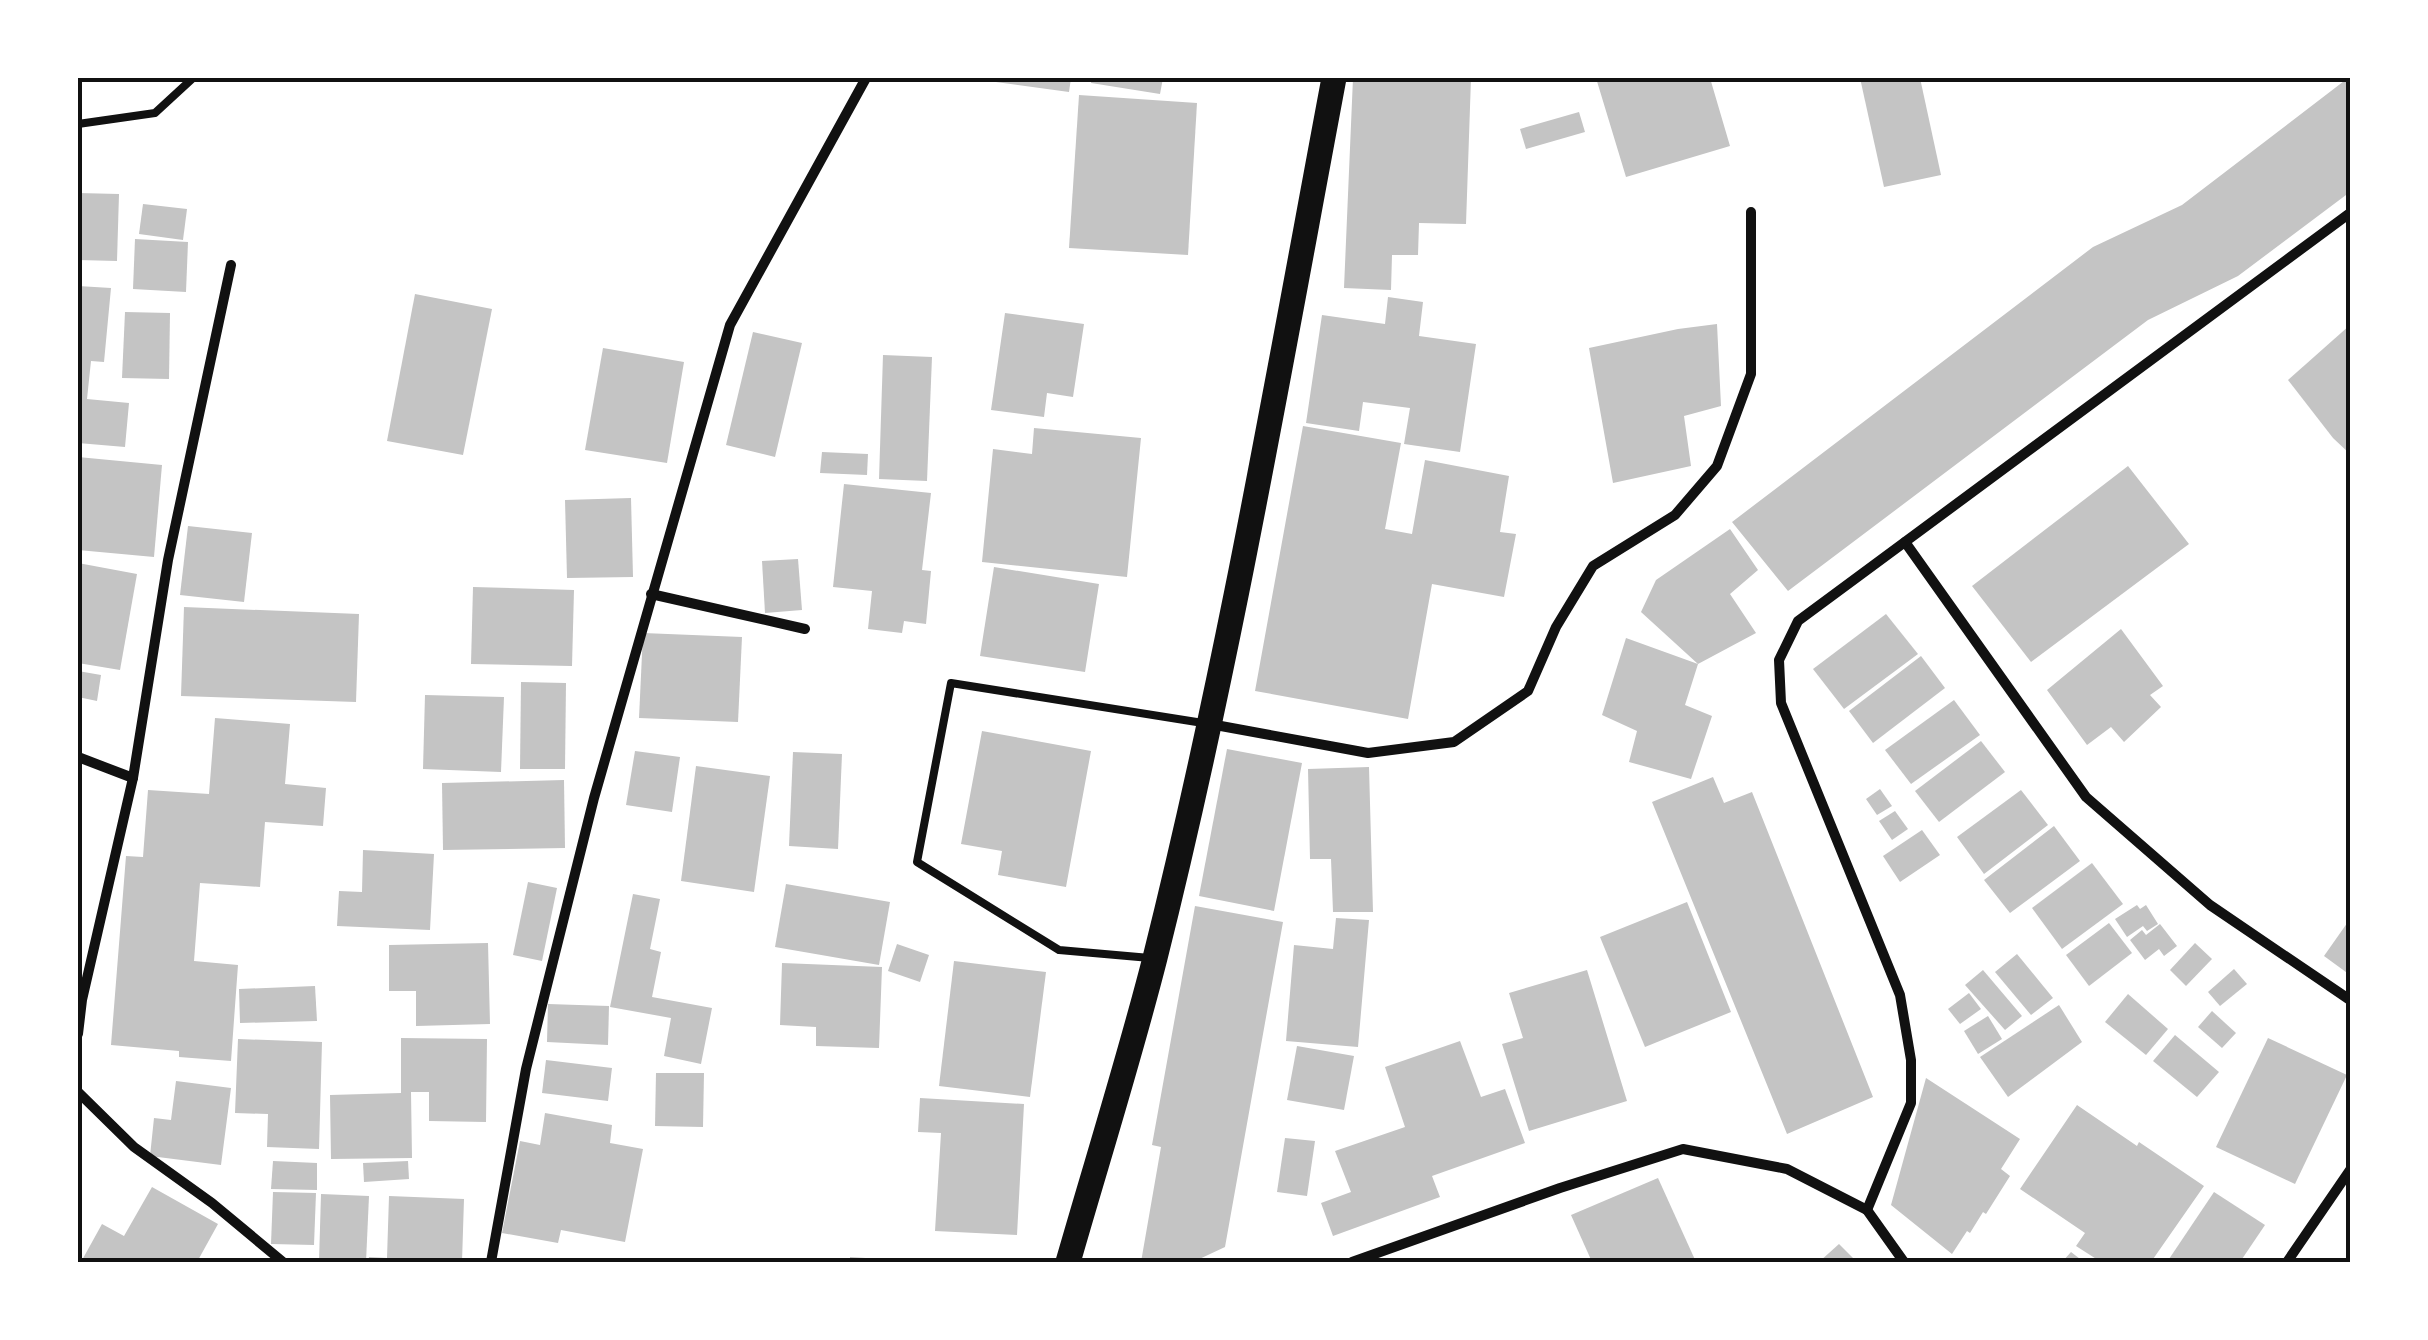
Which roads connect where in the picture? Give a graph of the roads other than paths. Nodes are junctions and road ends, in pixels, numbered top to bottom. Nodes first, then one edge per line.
1 (193, 78) edge
2 (866, 78) edge
3 (1334, 78) edge
4 (79, 122) edge
5 (1751, 212) dead end
6 (2350, 213) edge
7 (230, 265) dead end
8 (1905, 542) junction
9 (651, 594) junction
10 (805, 629) dead end
11 (1208, 724) junction
12 (78, 757) edge
13 (133, 778) junction
14 (1154, 959) junction
15 (2350, 1000) edge
16 (78, 1034) edge
17 (78, 1092) edge
18 (2350, 1170) edge
19 (1867, 1210) junction
20 (283, 1262) edge
21 (490, 1262) edge
22 (1068, 1262) edge
23 (1352, 1262) edge
24 (1904, 1262) edge
25 (2287, 1262) edge

1 - 4 lane
2 - 9 street
3 - 11 main road
5 - 11 street
6 - 8 street
7 - 13 street
8 - 15 street
8 - 19 street
9 - 10 street
9 - 21 street
11 - 14 main road
11 - 14 lane
12 - 13 street
13 - 16 street
14 - 22 main road
17 - 20 street
18 - 25 street
19 - 23 street
19 - 24 street

